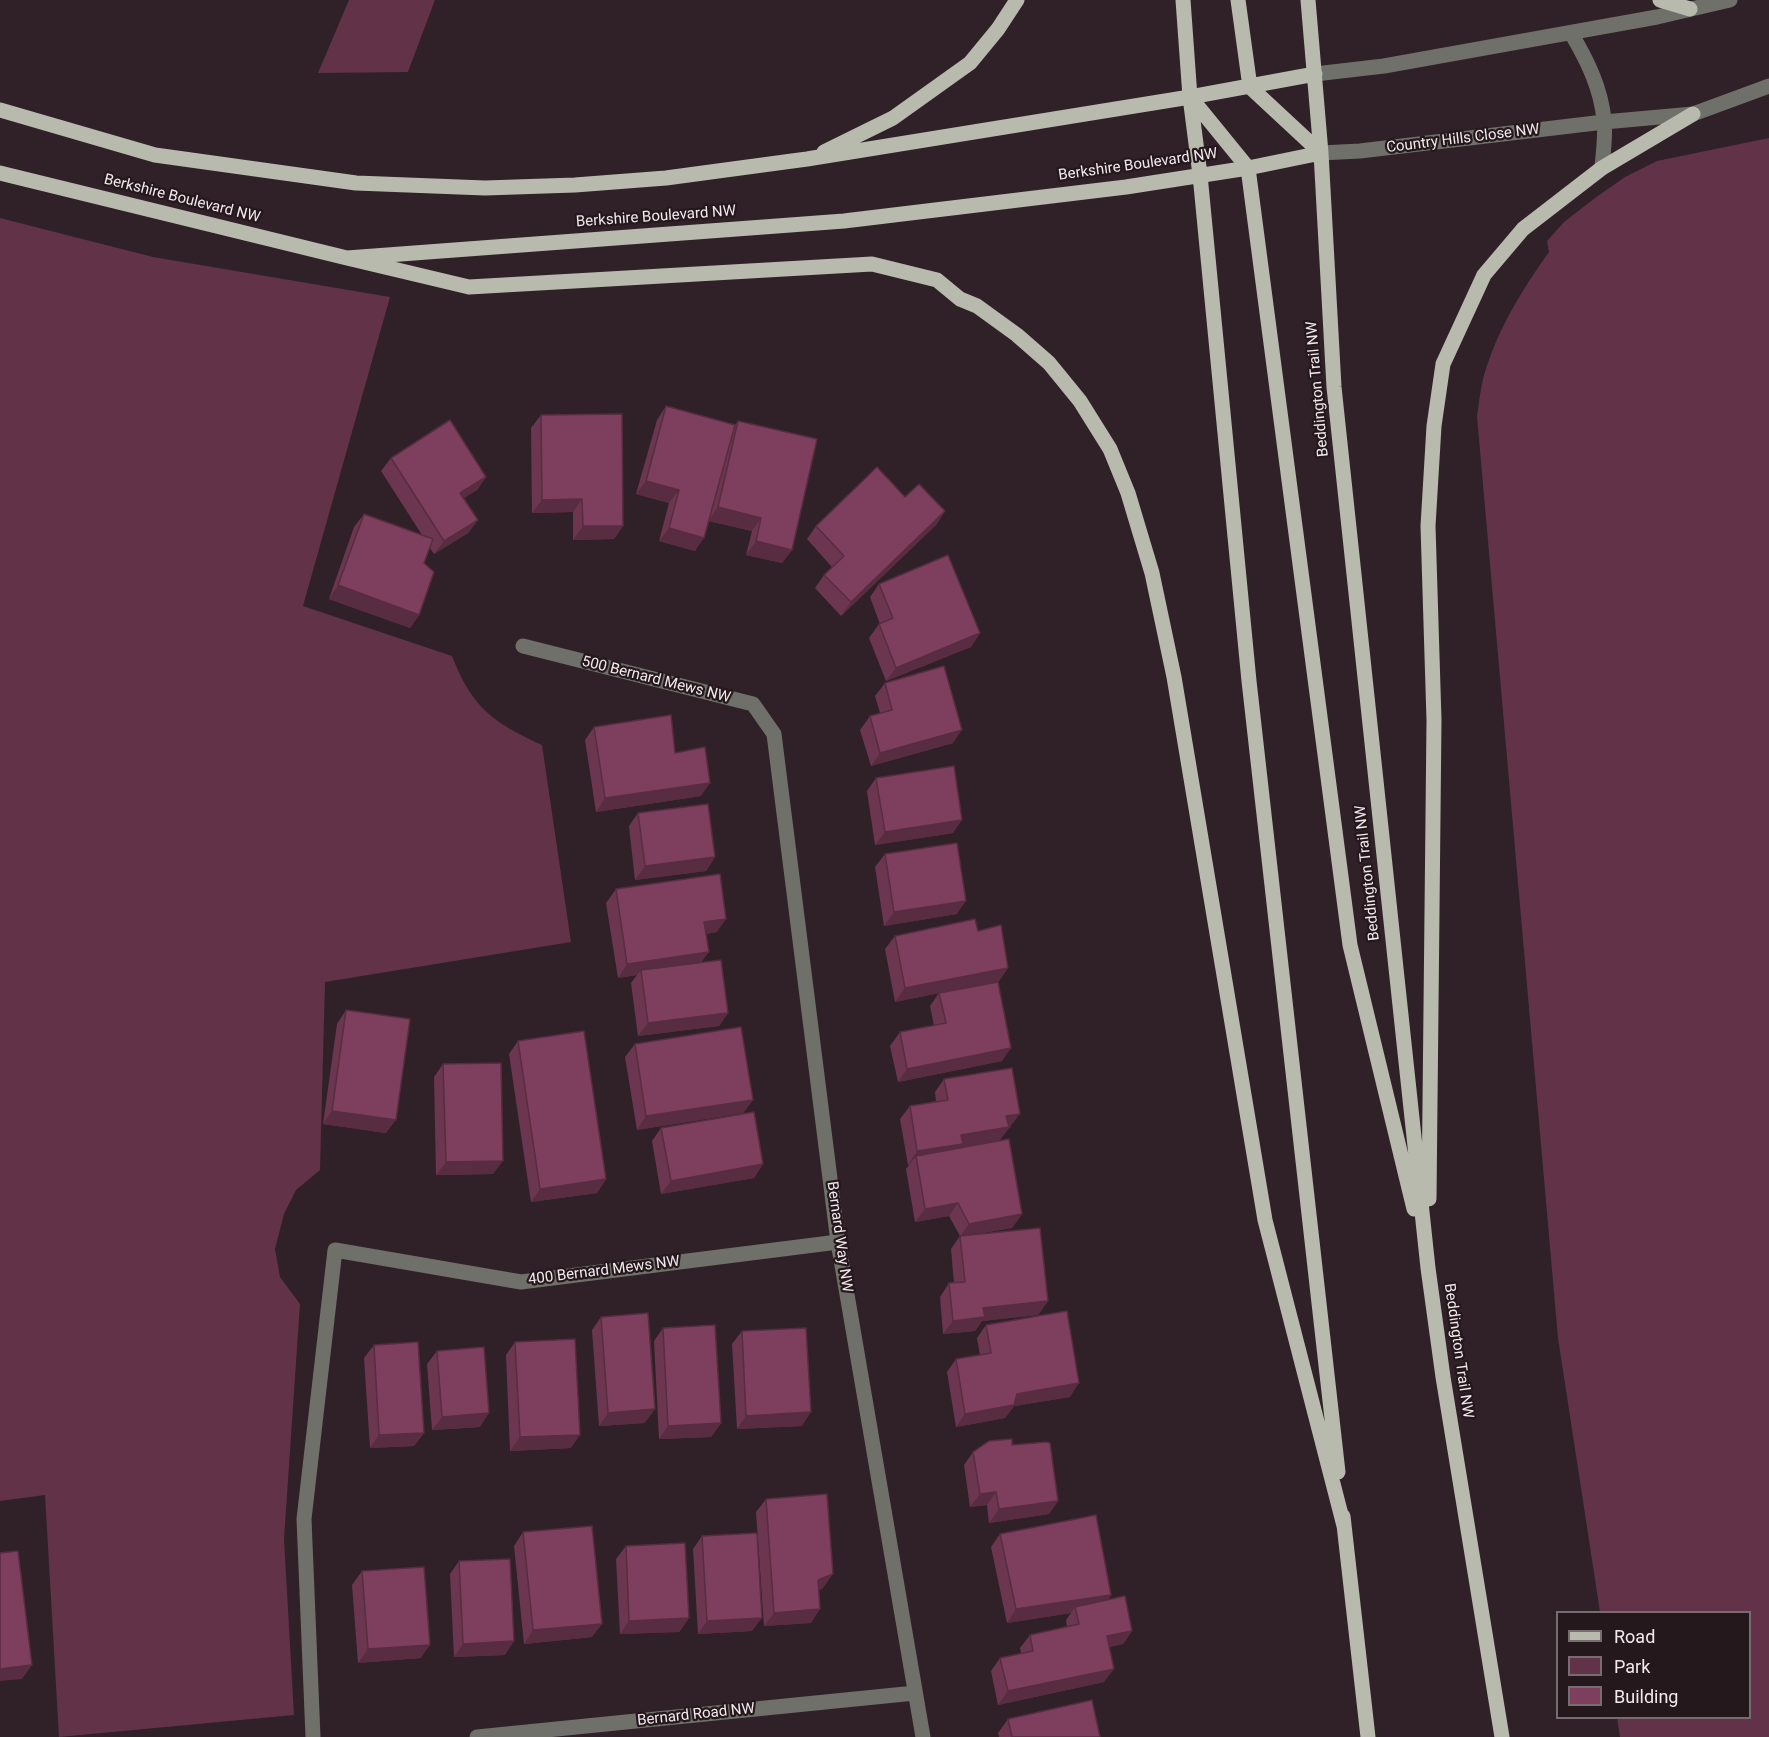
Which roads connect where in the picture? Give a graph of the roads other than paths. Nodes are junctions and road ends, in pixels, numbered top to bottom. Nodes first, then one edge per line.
1 (1017, 0) edge
2 (1183, 0) edge
3 (1238, 0) edge
4 (1308, 0) edge
5 (1660, 0) edge
6 (1730, 0) edge
7 (1690, 9) junction
8 (1571, 33) junction
9 (1315, 74) junction
10 (1769, 86) edge
11 (1250, 87) junction
12 (1190, 97) junction
13 (0, 110) edge
14 (1693, 114) junction
15 (1604, 122) junction
16 (1320, 153) junction
17 (807, 159) junction
18 (1248, 168) junction
19 (1602, 168) junction
20 (0, 173) edge
21 (1200, 175) junction
22 (347, 258) junction
23 (523, 646) dead end
24 (774, 734) joint
25 (838, 1242) junction
26 (1428, 1268) junction
27 (1344, 1526) junction
28 (915, 1693) junction
29 (313, 1737) edge
30 (477, 1737) edge
31 (923, 1737) edge
32 (1368, 1737) edge
33 (1502, 1737) edge

1 - 17 main road
2 - 12 main road
3 - 11 main road
4 - 9 main road, Beddington Trail NW
5 - 7 main road
6 - 7 street
7 - 8 street
8 - 9 street
8 - 15 street
9 - 11 main road
9 - 16 main road, Beddington Trail NW
10 - 14 street, Country Hills Close NW
11 - 12 main road
11 - 16 main road
12 - 17 main road
12 - 18 main road
12 - 21 main road
13 - 17 main road
14 - 15 street, Country Hills Close NW
14 - 19 main road
15 - 16 street, Country Hills Close NW
15 - 19 street
16 - 18 main road, Berkshire Boulevard NW
16 - 26 main road, Beddington Trail NW
18 - 21 main road, Berkshire Boulevard NW
18 - 26 main road
19 - 26 main road
20 - 22 main road, Berkshire Boulevard NW
21 - 22 main road, Berkshire Boulevard NW
21 - 27 main road
22 - 27 main road
23 - 24 street, 500 Bernard Mews NW
24 - 25 street, Bernard Way NW
25 - 28 street, Bernard Way NW
25 - 29 street, 400 Bernard Mews NW
26 - 33 main road, Beddington Trail NW
27 - 32 main road
28 - 30 street, Bernard Road NW
28 - 31 street, Bernard Way NW

